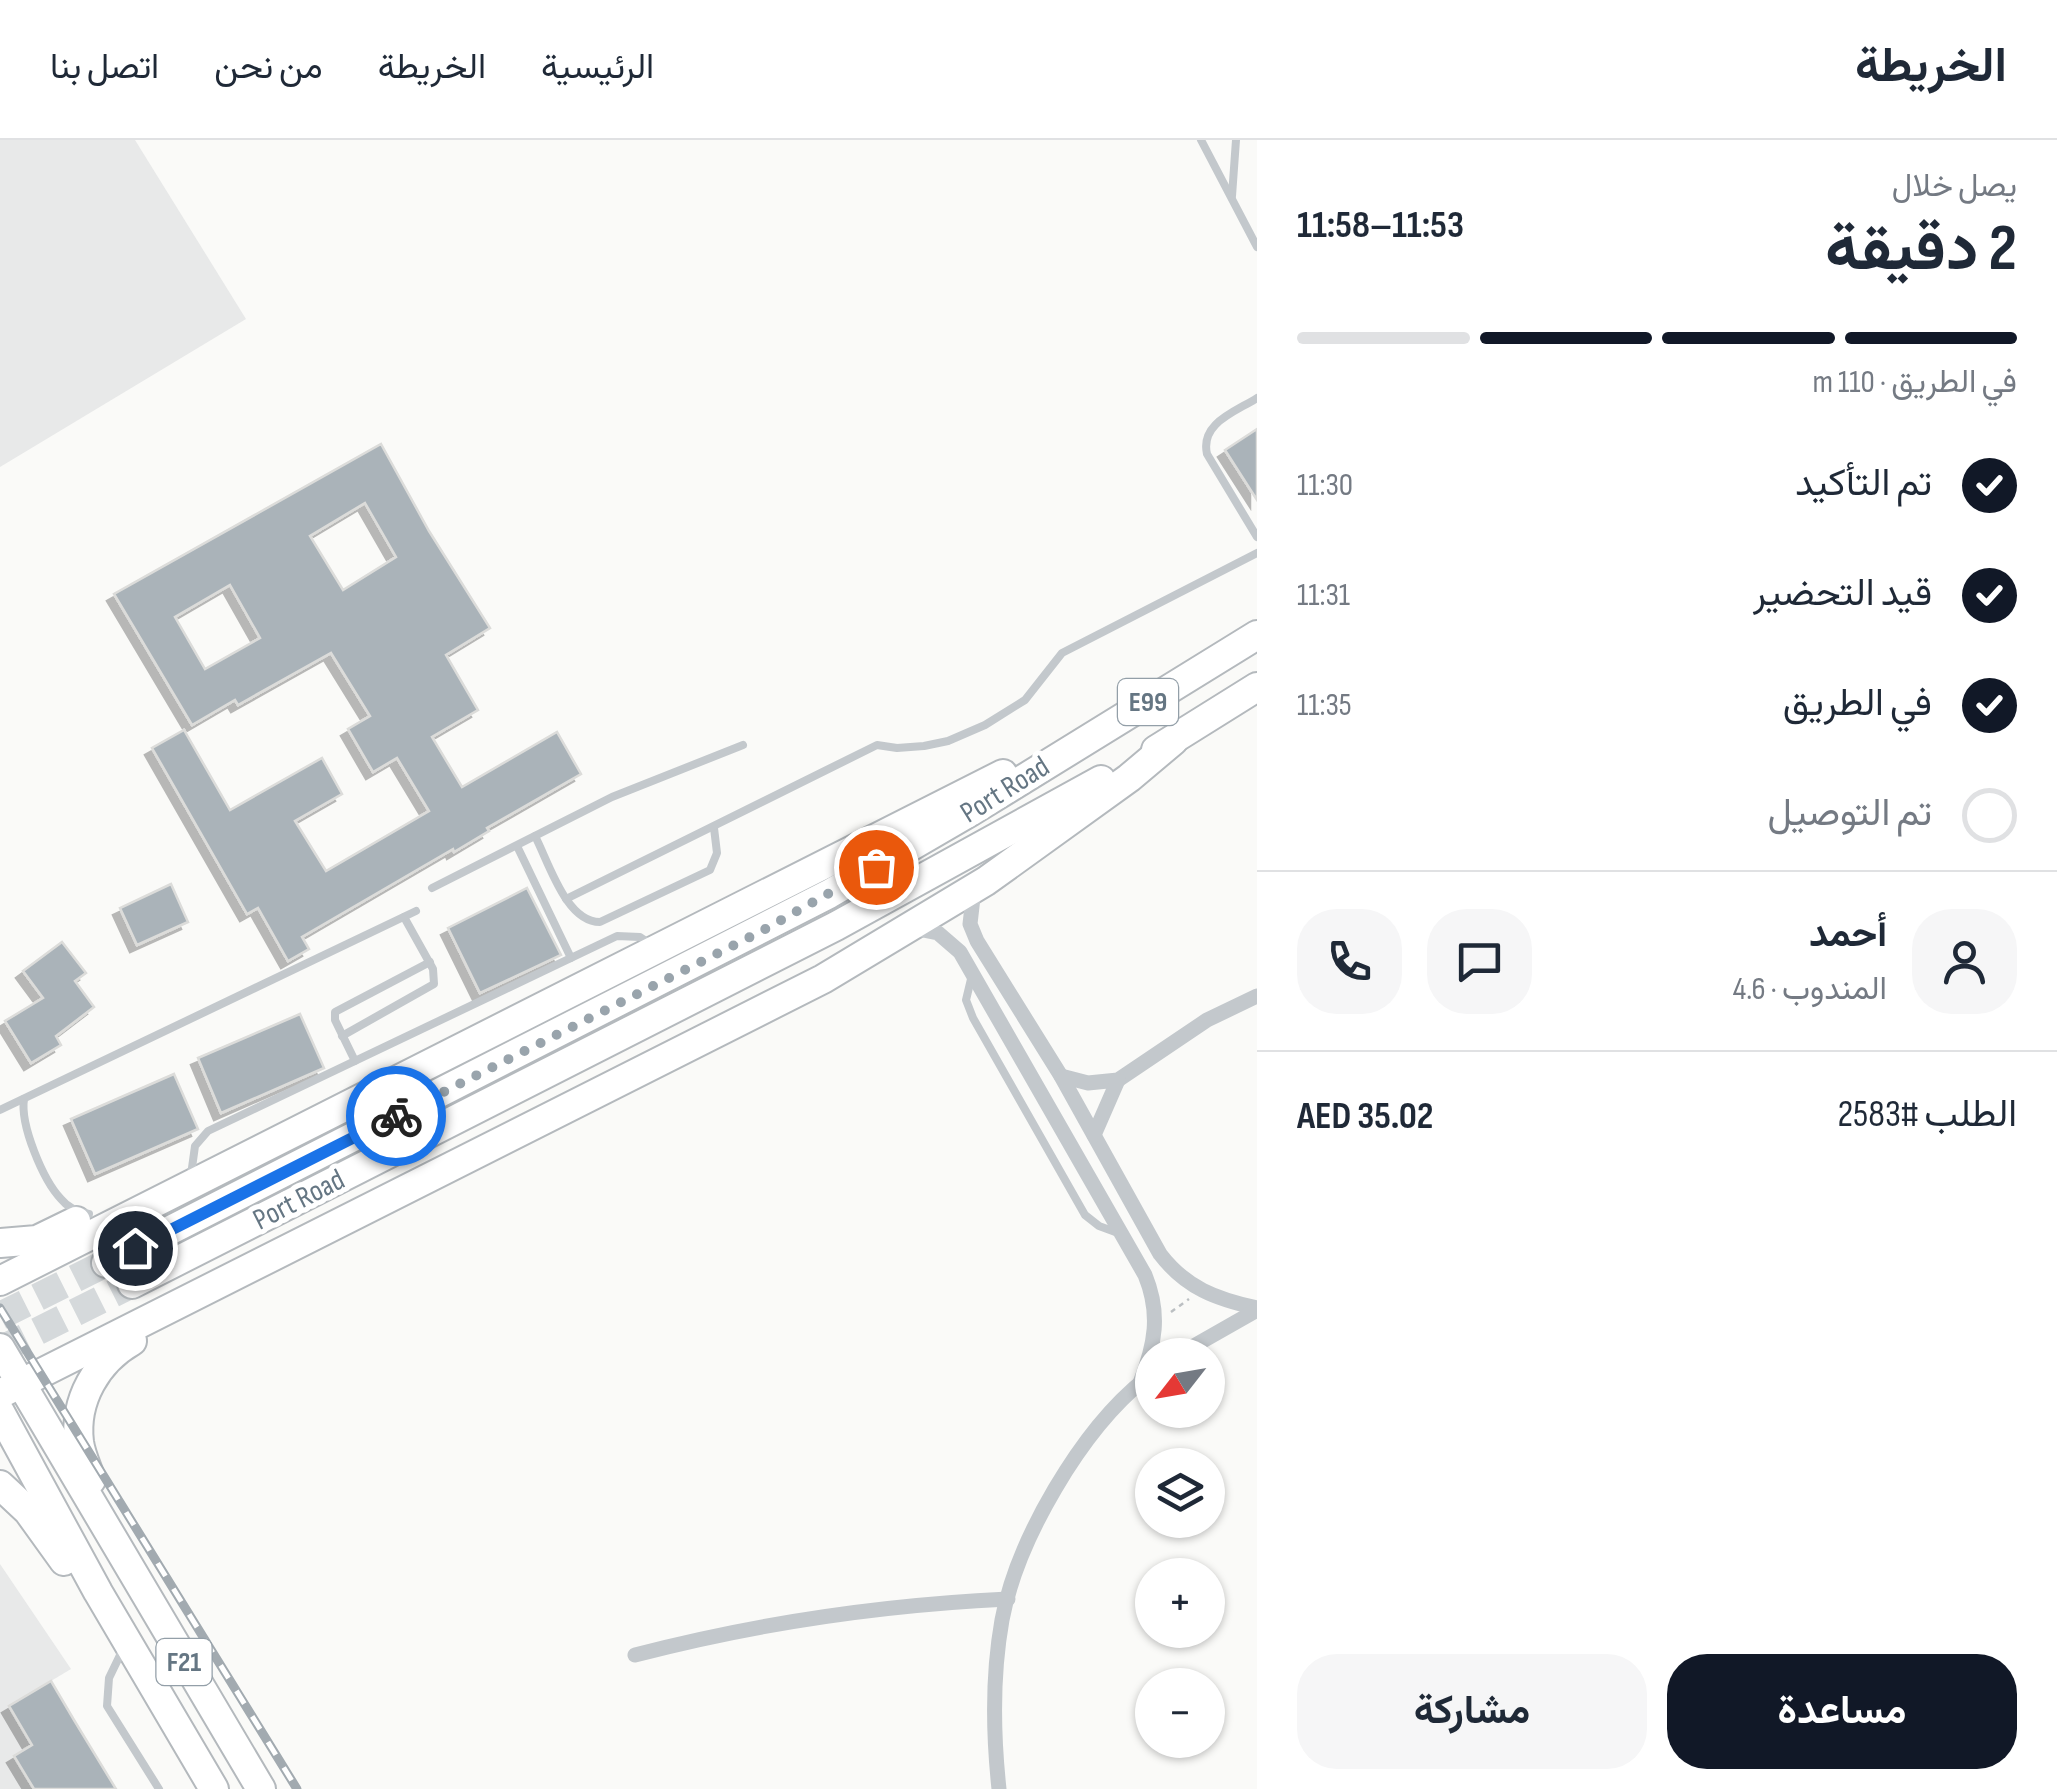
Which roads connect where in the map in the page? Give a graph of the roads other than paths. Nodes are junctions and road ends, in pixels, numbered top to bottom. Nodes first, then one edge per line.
1 (1200, 140) edge
2 (1236, 140) edge
3 (1232, 200) junction
4 (1257, 246) edge
5 (1257, 398) edge
6 (1257, 538) edge
7 (1257, 553) edge
8 (1257, 634) edge
9 (1257, 687) edge
10 (1172, 741) junction
11 (743, 744) dead end
12 (1039, 768) junction
13 (714, 828) junction
14 (535, 836) junction
15 (517, 846) junction
16 (432, 888) dead end
17 (974, 888) junction
18 (566, 899) junction
19 (416, 911) dead end
20 (404, 917) junction
21 (910, 928) junction
22 (656, 948) junction
23 (572, 958) junction
24 (430, 962) junction
25 (1257, 996) edge
26 (342, 1036) junction
27 (354, 1062) junction
28 (1061, 1076) junction
29 (1118, 1080) junction
30 (24, 1099) junction
31 (0, 1110) edge
32 (1094, 1135) junction
33 (190, 1184) junction
34 (154, 1203) junction
35 (90, 1214) junction
36 (0, 1243) edge
37 (106, 1263) tunnel mouth
38 (0, 1281) edge
39 (132, 1284) tunnel mouth
40 (205, 1291) junction
41 (1257, 1309) edge
42 (1154, 1338) edge
43 (1207, 1338) edge
44 (0, 1348) edge
45 (1135, 1388) edge
46 (10, 1389) edge
47 (0, 1412) edge
48 (0, 1485) edge
49 (108, 1534) junction
50 (98, 1592) junction
51 (1008, 1599) junction
52 (127, 1641) junction
53 (635, 1655) dead end
54 (203, 1785) edge
55 (160, 1789) edge
56 (260, 1789) edge
57 (999, 1789) edge

1 - 3 lane
2 - 3 lane
3 - 4 lane
5 - 6 lane
7 - 13 lane
8 - 12 highway, Port Road / E99
9 - 10 highway, Port Road / E99
10 - 17 highway
10 - 39 highway, Port Road / E99
11 - 14 lane
12 - 22 highway
12 - 37 highway, Port Road / E99
13 - 18 lane
13 - 18 lane
14 - 15 lane
14 - 18 lane
15 - 16 lane
15 - 23 lane
17 - 21 highway
17 - 28 street
19 - 20 lane
20 - 24 lane
20 - 30 lane
21 - 40 highway
21 - 42 street
22 - 23 lane
22 - 33 highway
23 - 27 lane
24 - 26 lane
24 - 26 lane
25 - 29 street
26 - 27 lane
27 - 33 lane
28 - 29 street
28 - 32 street
29 - 32 street
30 - 31 lane
30 - 35 lane
32 - 41 street
33 - 34 highway
34 - 35 highway
34 - 38 highway
35 - 36 highway
40 - 46 highway
40 - 49 highway
41 - 43 street
44 - 46 highway, F21
45 - 51 street
46 - 49 highway, F21
47 - 50 highway, F21
48 - 50 highway
49 - 56 highway, F21
50 - 52 highway, F21
51 - 53 street
51 - 57 street
52 - 54 highway, F21
52 - 55 lane

